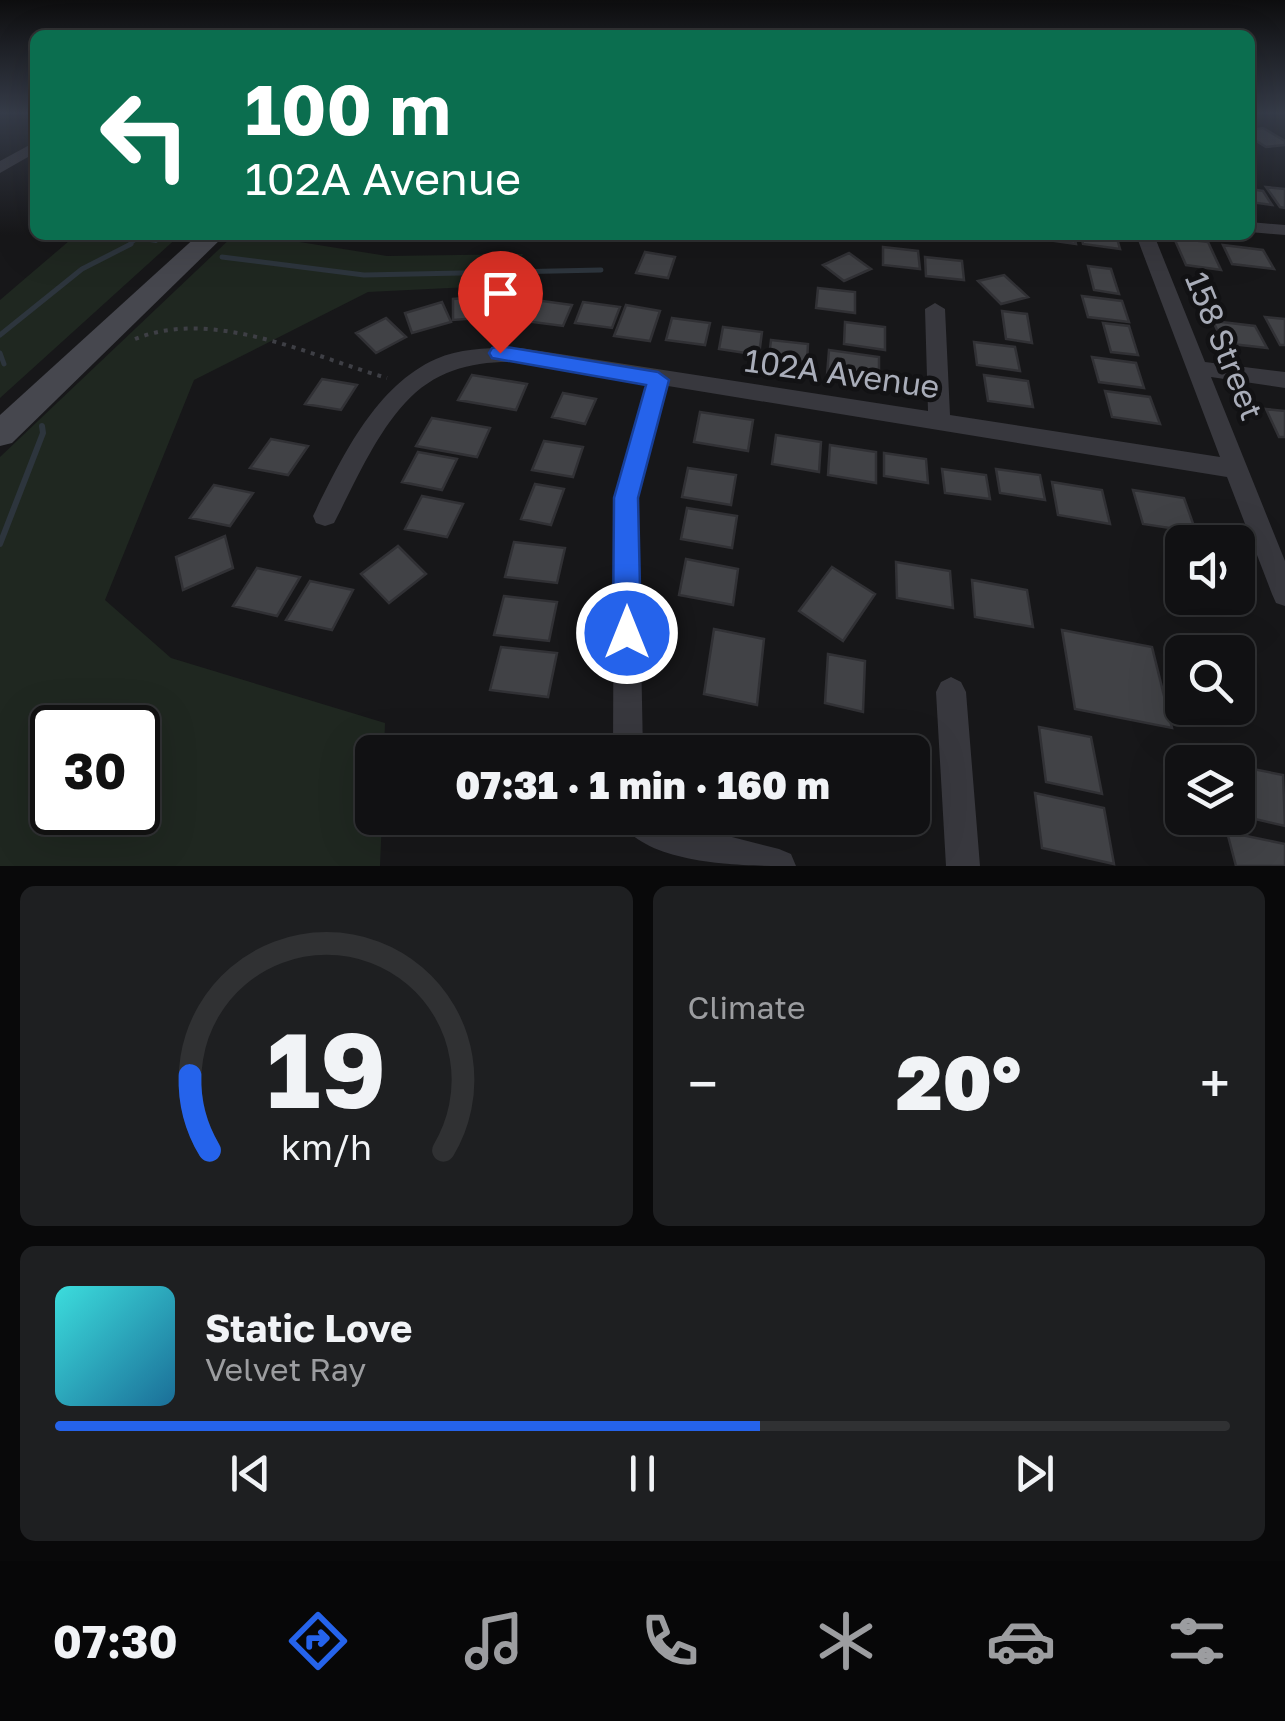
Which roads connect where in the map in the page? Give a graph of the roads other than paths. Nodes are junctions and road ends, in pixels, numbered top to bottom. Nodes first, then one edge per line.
1 (23, 153) edge
2 (0, 168) edge
3 (1255, 227) edge
4 (1285, 230) edge
5 (187, 240) edge
6 (207, 240) edge
7 (1147, 240) edge
8 (934, 309) dead end
9 (1197, 368) junction
10 (658, 380) junction
11 (1285, 380) edge
12 (0, 406) edge
13 (938, 421) junction
14 (0, 434) edge
15 (1237, 469) junction
16 (325, 516) dead end
17 (1285, 594) edge
18 (952, 692) dead end
19 (628, 735) edge
20 (659, 835) edge
21 (778, 866) edge
22 (963, 866) edge

1 - 2 street
3 - 4 street
5 - 12 main road
6 - 14 main road
7 - 9 street, 158 Street
8 - 13 street
9 - 11 street
9 - 15 street, 158 Street
10 - 13 street, 102A Avenue
10 - 16 street, 102A Avenue
10 - 19 street
13 - 15 street, 102A Avenue
15 - 17 street, 158 Street
18 - 22 street
20 - 21 street

